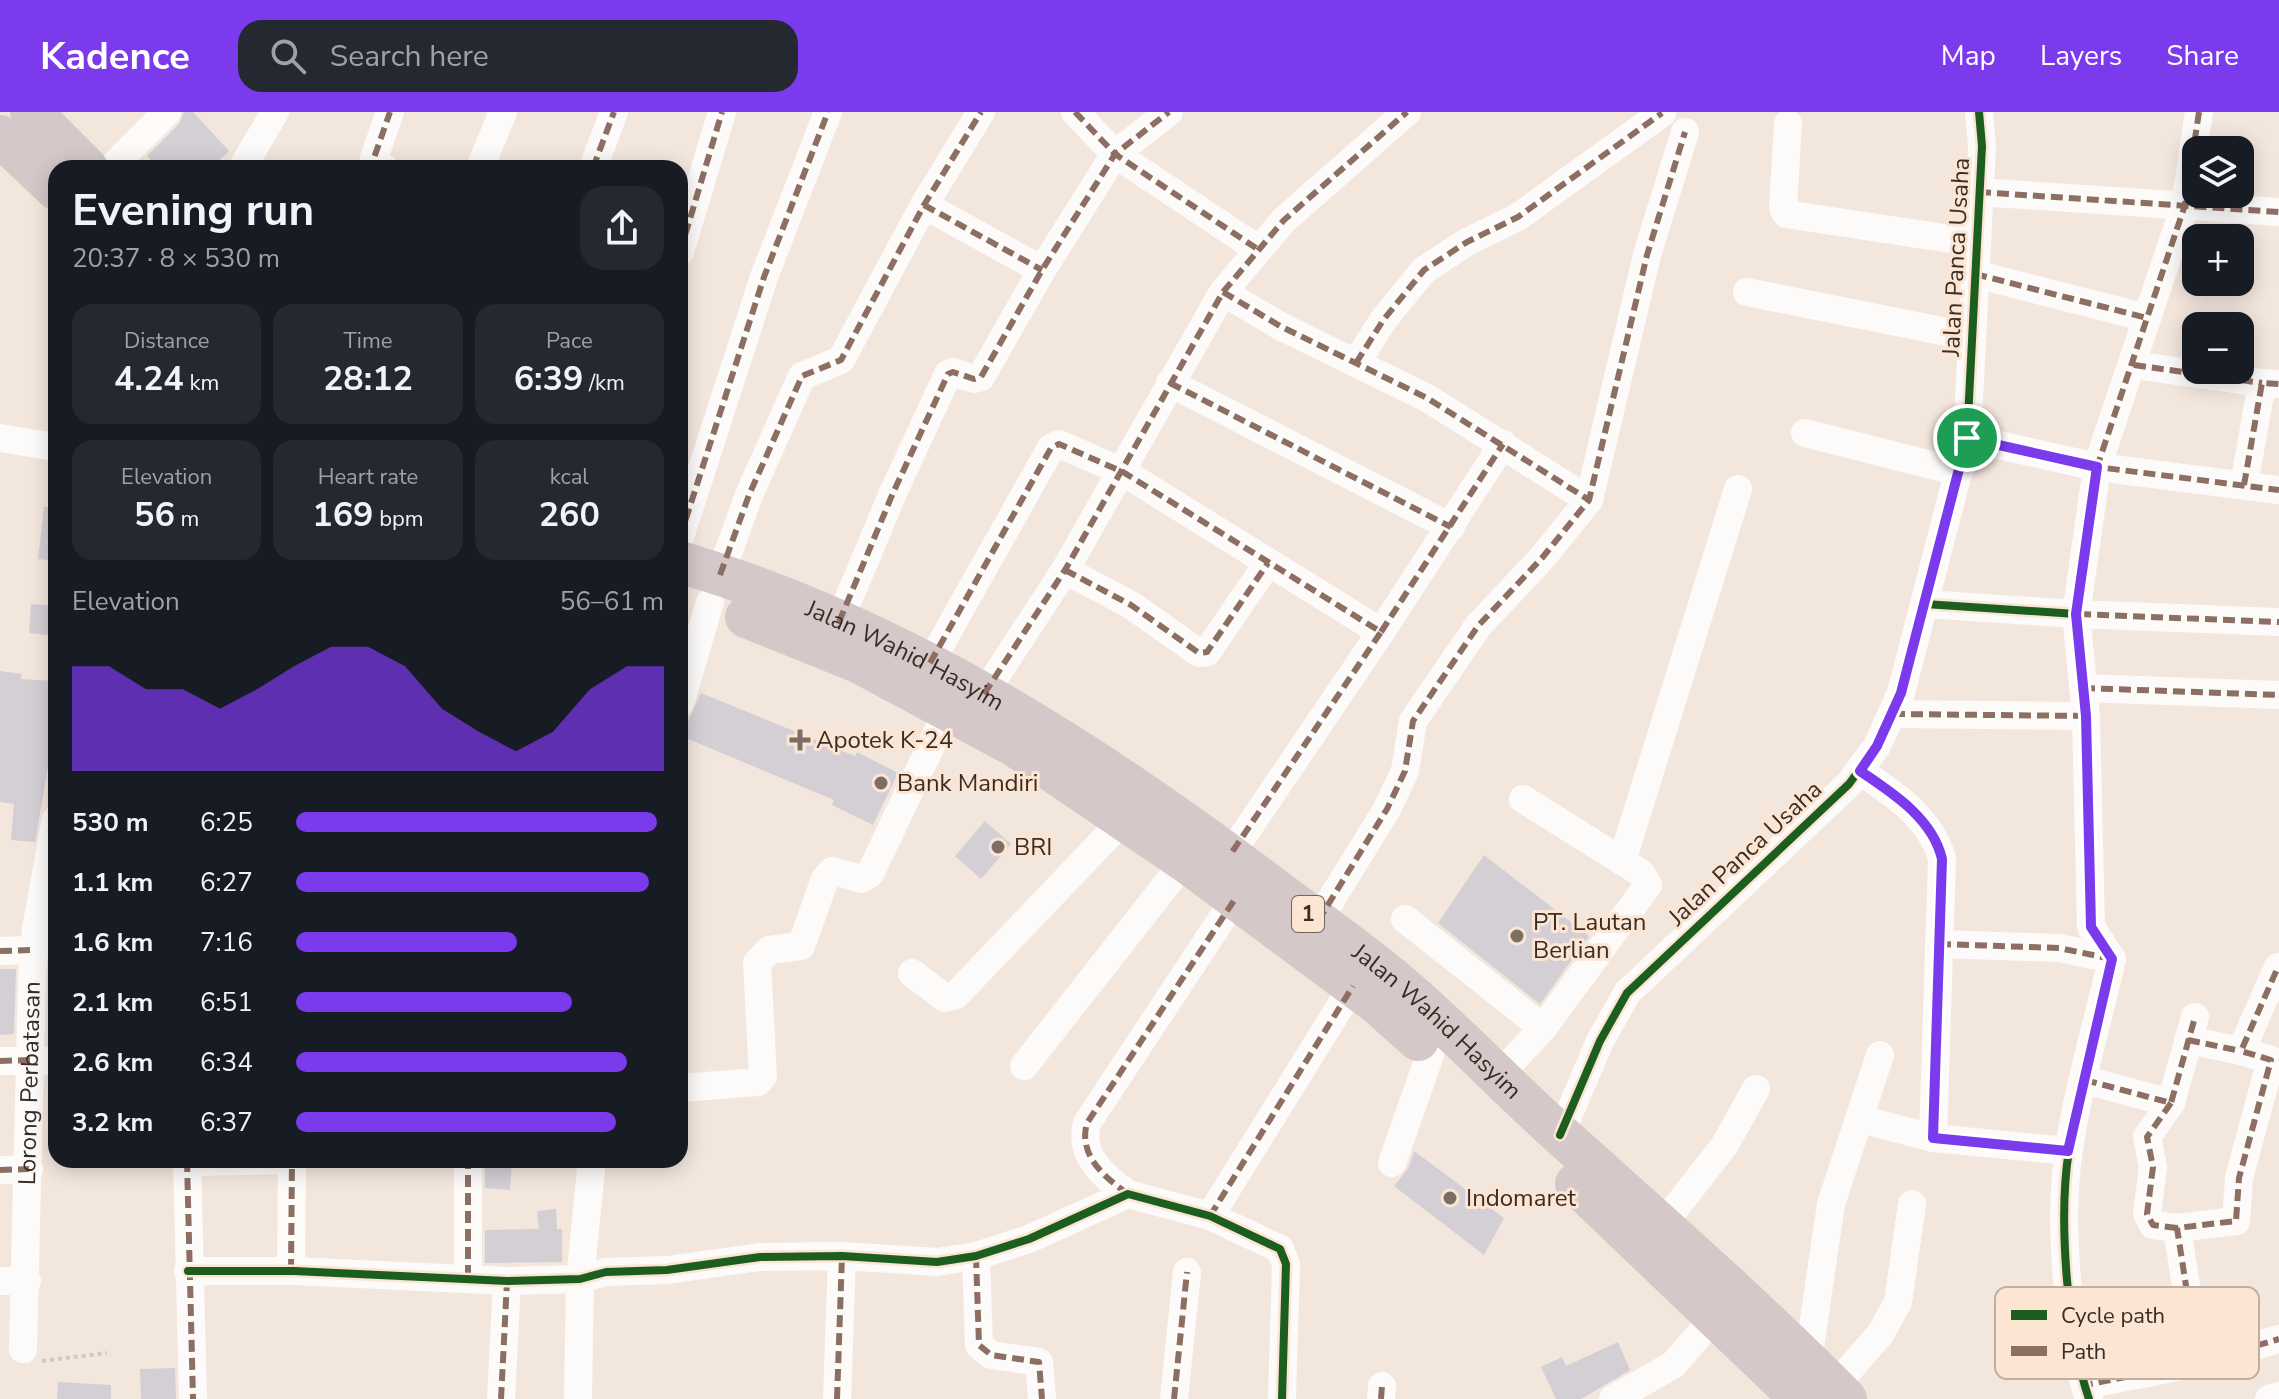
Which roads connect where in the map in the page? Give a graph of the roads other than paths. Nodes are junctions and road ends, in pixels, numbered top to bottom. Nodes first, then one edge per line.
1 (167, 112) edge
2 (275, 112) edge
3 (390, 112) edge
4 (503, 112) edge
5 (614, 112) edge
6 (722, 112) edge
7 (828, 112) edge
8 (981, 112) edge
9 (1075, 112) edge
10 (1169, 112) edge
11 (1407, 112) edge
12 (1979, 112) edge
13 (2199, 112) edge
14 (1662, 113) edge
15 (1788, 124) dead end
16 (8, 132) edge
17 (1685, 132) dead end
18 (2195, 136) edge
19 (1115, 154) junction
20 (69, 160) edge
21 (119, 160) edge
22 (247, 160) edge
23 (374, 160) edge
24 (483, 160) edge
25 (596, 160) edge
26 (48, 180) edge
27 (1979, 192) junction
28 (924, 205) junction
29 (2182, 205) edge
30 (2184, 208) edge
31 (2225, 208) edge
32 (2279, 212) edge
33 (688, 225) edge
34 (1977, 243) junction
35 (1256, 248) junction
36 (1042, 270) junction
37 (1975, 274) junction
38 (1223, 292) junction
39 (1747, 292) dead end
40 (2147, 318) junction
41 (1972, 337) junction
42 (1356, 363) junction
43 (2134, 365) junction
44 (1170, 383) junction
45 (2270, 384) edge
46 (1805, 433) dead end
47 (0, 438) edge
48 (1967, 438) junction
49 (1503, 444) junction
50 (48, 446) edge
51 (2097, 467) junction
52 (1123, 472) junction
53 (1959, 472) junction
54 (2244, 485) junction
55 (1738, 489) dead end
56 (2279, 490) edge
57 (1589, 500) junction
58 (688, 512) edge
59 (1451, 527) junction
60 (1268, 563) junction
61 (1065, 570) junction
62 (688, 572) edge
63 (703, 590) edge
64 (1925, 604) junction
65 (2076, 614) junction
66 (839, 622) junction
67 (2279, 622) edge
68 (1381, 632) junction
69 (930, 663) junction
70 (688, 664) edge
71 (2279, 695) edge
72 (966, 702) junction
73 (2084, 702) junction
74 (1893, 714) junction
75 (1860, 771) junction
76 (1523, 799) dead end
77 (1125, 818) junction
78 (1230, 855) junction
79 (1185, 861) junction
80 (1622, 861) junction
81 (48, 867) edge
82 (1235, 899) junction
83 (1405, 919) dead end
84 (1318, 921) junction
85 (1939, 944) junction
86 (34, 950) junction
87 (0, 951) edge
88 (2112, 959) junction
89 (2278, 967) edge
90 (912, 973) dead end
91 (1353, 986) junction
92 (1543, 1028) junction
93 (2241, 1051) junction
94 (1431, 1052) junction
95 (1880, 1055) dead end
96 (0, 1061) edge
97 (43, 1061) edge
98 (2275, 1061) edge
99 (1024, 1066) dead end
100 (1498, 1076) junction
101 (2085, 1080) junction
102 (688, 1087) edge
103 (1756, 1089) dead end
104 (2171, 1103) junction
105 (1860, 1119) junction
106 (1560, 1135) junction
107 (1933, 1138) junction
108 (2068, 1151) junction
109 (1392, 1163) dead end
110 (187, 1168) edge
111 (294, 1168) edge
112 (468, 1168) edge
113 (591, 1168) edge
114 (29, 1169) junction
115 (0, 1170) edge
116 (1128, 1194) junction
117 (1912, 1204) dead end
118 (1210, 1216) junction
119 (1663, 1224) junction
120 (2177, 1228) junction
121 (842, 1256) junction
122 (976, 1256) junction
123 (188, 1271) junction
124 (291, 1271) junction
125 (1187, 1272) dead end
126 (468, 1277) junction
127 (580, 1279) junction
128 (13, 1281) edge
129 (507, 1281) junction
130 (2071, 1287) edge
131 (2186, 1287) edge
132 (1715, 1317) junction
133 (2279, 1339) edge
134 (2259, 1345) edge
135 (23, 1349) road end
136 (2137, 1379) edge
137 (1822, 1386) edge
138 (2087, 1392) edge
139 (2279, 1396) edge
140 (193, 1399) edge
141 (501, 1399) edge
142 (578, 1399) edge
143 (837, 1399) edge
144 (1042, 1399) edge
145 (1174, 1399) edge
146 (1282, 1399) edge
147 (1613, 1399) edge
148 (2269, 1399) edge

1 - 21 street
2 - 22 street
3 - 23 street
4 - 24 street
5 - 25 street
6 - 33 street
7 - 58 street
8 - 28 street
9 - 19 street
10 - 19 street
11 - 35 street
12 - 27 street, Jalan Panca Usaha
13 - 18 street
14 - 42 street
15 - 34 street
16 - 20 highway
16 - 26 highway
17 - 57 street
19 - 35 street
19 - 36 street
27 - 29 street
27 - 34 street, Jalan Panca Usaha
28 - 36 street
28 - 63 street
30 - 40 street
31 - 32 street
34 - 37 street, Jalan Panca Usaha
35 - 38 street
36 - 66 street
37 - 40 street
37 - 41 street, Jalan Panca Usaha
38 - 42 street
38 - 44 street
39 - 41 street
40 - 43 street
41 - 48 street, Jalan Panca Usaha
42 - 49 street
43 - 45 street
43 - 51 street
44 - 52 street
44 - 59 street
45 - 54 street
46 - 53 street
47 - 50 street
48 - 51 street
48 - 53 street, Jalan Panca Usaha
49 - 57 street
49 - 59 street
51 - 54 street
51 - 65 street
52 - 60 street
52 - 61 street
52 - 69 street
53 - 64 street, Jalan Panca Usaha
54 - 56 street
55 - 80 street
57 - 84 street
59 - 68 street
60 - 61 street
60 - 68 street
61 - 72 street
62 - 63 highway, Jalan Wahid Hasyim / 1
63 - 66 highway, Jalan Wahid Hasyim / 1
63 - 70 street
63 - 72 highway, Jalan Wahid Hasyim / 1
64 - 65 street
64 - 74 street, Jalan Panca Usaha
65 - 67 street
65 - 73 street
66 - 69 highway, Jalan Wahid Hasyim / 1
68 - 78 street
69 - 72 highway, Jalan Wahid Hasyim / 1
71 - 73 street
72 - 77 highway, Jalan Wahid Hasyim / 1
72 - 78 highway, Jalan Wahid Hasyim / 1
72 - 102 street
73 - 74 street
73 - 88 street
74 - 75 street, Jalan Panca Usaha
75 - 85 street
75 - 106 street, Jalan Panca Usaha
76 - 80 street
77 - 79 highway, Jalan Wahid Hasyim / 1
77 - 90 street
78 - 84 highway, Jalan Wahid Hasyim / 1
79 - 82 highway, Jalan Wahid Hasyim / 1
79 - 99 street
80 - 92 street
81 - 86 street, Lorong Perbatasan
82 - 91 highway, Jalan Wahid Hasyim / 1
82 - 116 street
83 - 92 street
84 - 100 highway, Jalan Wahid Hasyim / 1
85 - 88 street
85 - 107 street
86 - 87 street
86 - 97 street, Lorong Perbatasan
88 - 101 street
89 - 93 street
91 - 94 highway, Jalan Wahid Hasyim / 1
91 - 118 street
92 - 100 street
93 - 98 street
93 - 104 street
94 - 109 street
94 - 132 highway, Jalan Wahid Hasyim / 1
95 - 105 street
96 - 97 street
97 - 114 street, Lorong Perbatasan
98 - 120 street
100 - 106 highway, Jalan Wahid Hasyim / 1
101 - 104 street
101 - 108 street
103 - 119 street
104 - 120 street
105 - 107 street
105 - 137 street
106 - 119 highway, Jalan Wahid Hasyim / 1
107 - 108 street
108 - 130 street
110 - 123 street
111 - 124 street
112 - 126 street
113 - 127 street
114 - 115 street
114 - 128 street, Lorong Perbatasan
116 - 118 street
116 - 122 street
117 - 137 street
118 - 146 street
119 - 137 highway, Jalan Wahid Hasyim / 1
120 - 131 street
121 - 122 street
121 - 127 street
121 - 143 street
122 - 144 street
123 - 124 street
123 - 140 street
124 - 126 street
125 - 145 street
126 - 129 street
127 - 129 street
127 - 142 street
128 - 135 street, Lorong Perbatasan
129 - 141 street
132 - 137 highway, Jalan Wahid Hasyim / 1
132 - 147 street
133 - 134 street
136 - 138 street
139 - 148 street

